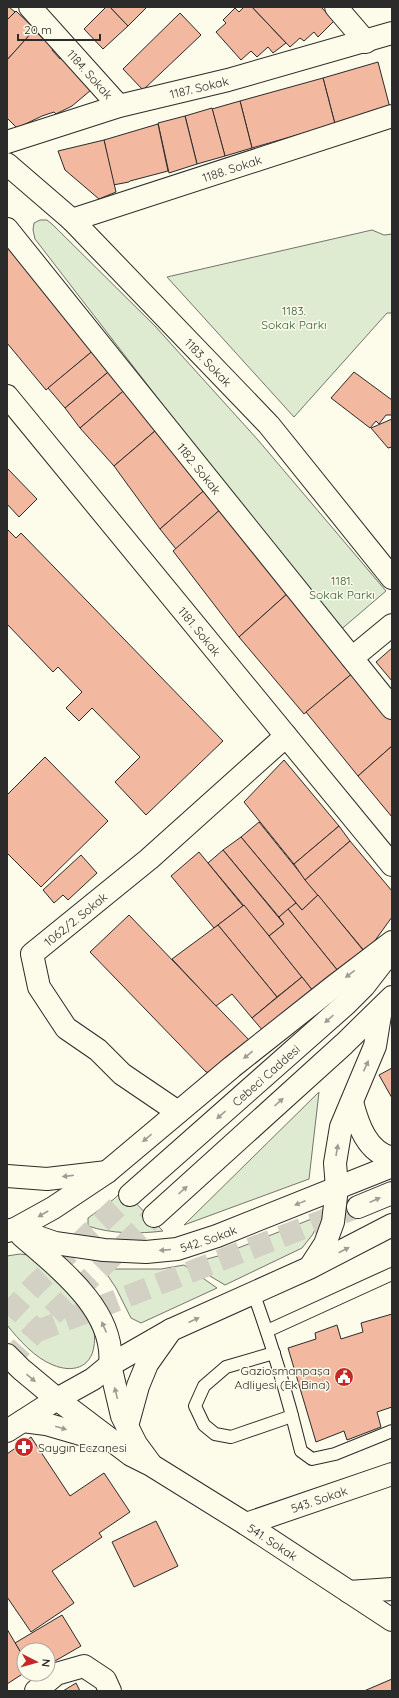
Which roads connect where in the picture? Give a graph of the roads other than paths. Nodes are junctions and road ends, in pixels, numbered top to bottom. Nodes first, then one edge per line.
1 (30, 7) edge
2 (336, 7) edge
3 (392, 34) edge
4 (366, 42) junction
5 (119, 106) junction
6 (392, 116) edge
7 (7, 142) edge
8 (7, 164) edge
9 (72, 220) junction
10 (7, 229) edge
11 (7, 396) edge
12 (392, 578) edge
13 (392, 625) edge
14 (352, 658) junction
15 (392, 708) edge
16 (286, 736) junction
17 (392, 865) edge
18 (392, 942) edge
19 (392, 948) edge
20 (388, 1008) edge
21 (352, 1102) junction
22 (178, 1112) junction
23 (392, 1158) edge
24 (392, 1166) edge
25 (107, 1172) junction
26 (7, 1176) edge
27 (336, 1188) junction
28 (392, 1193) edge
29 (130, 1195) tunnel mouth
30 (358, 1208) tunnel mouth
31 (154, 1216) tunnel mouth
32 (392, 1224) edge
33 (10, 1228) edge
34 (309, 1268) junction
35 (392, 1274) edge
36 (253, 1292) junction
37 (171, 1330) junction
38 (267, 1331) junction
39 (274, 1352) junction
40 (7, 1355) edge
41 (110, 1365) junction
42 (57, 1399) junction
43 (292, 1416) junction
44 (15, 1426) edge
45 (127, 1426) junction
46 (392, 1431) edge
47 (120, 1447) junction
48 (151, 1465) junction
49 (392, 1474) edge
50 (246, 1524) junction
51 (392, 1589) edge
52 (349, 1592) junction
53 (392, 1620) edge
54 (36, 1691) edge
55 (110, 1691) edge

1 - 5 street, 1184. Sokak
2 - 4 street
3 - 4 street, 1187. Sokak
4 - 5 street, 1187. Sokak
5 - 7 street, 1187. Sokak
6 - 9 street, 1188. Sokak
8 - 9 street, 1183. Sokak
9 - 12 street, 1183. Sokak
10 - 14 street, 1182. Sokak
11 - 16 street, 1181. Sokak
13 - 14 street
14 - 15 street, 1182. Sokak
16 - 17 street, 1181. Sokak
16 - 22 street, 1062/2. Sokak
18 -> 22 street
19 -> 29 street, Cebeci Caddesi
21 -> 20 street
31 -> 20 street
21 - 23 street
27 -> 21 street
22 -> 25 street
24 - 27 street, 542. Sokak
25 -> 26 street
25 -> 33 street
27 -> 33 street, 542. Sokak
27 - 34 street
30 -> 28 street
34 -> 32 street
41 -> 33 street
34 - 36 street
35 - 38 lane
37 -> 36 street
36 - 38 lane
37 - 41 street
37 - 45 street
38 - 39 lane
39 - 43 lane
39 - 43 lane
40 -> 42 street
41 - 42 street
45 -> 41 street
42 - 44 street
42 - 47 street
43 - 46 lane
44 -> 47 street
45 - 48 street
47 - 48 street, 541. Sokak
48 - 50 street, 541. Sokak
49 - 50 street, 543. Sokak
50 - 52 street, 541. Sokak
51 - 52 street
52 - 53 street, 541. Sokak
54 - 55 street

